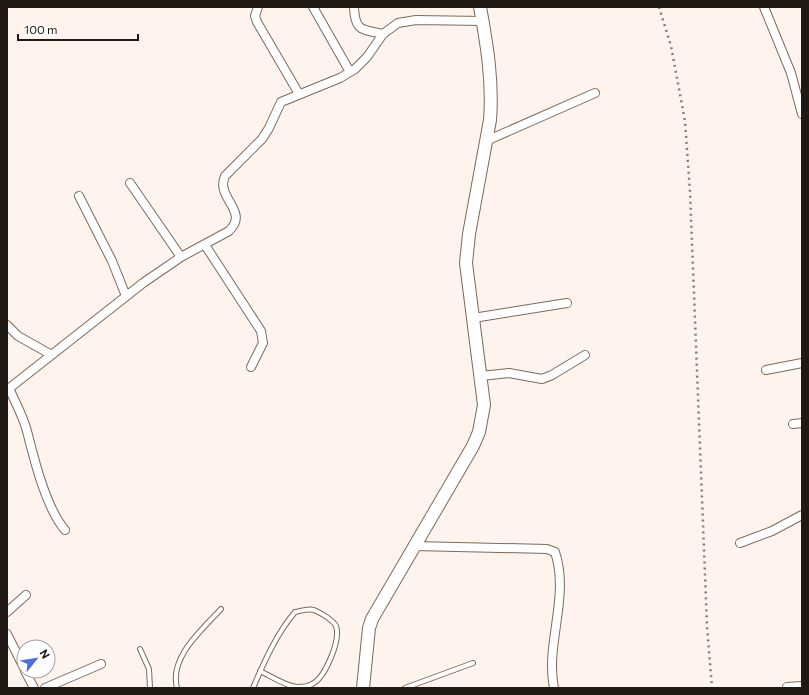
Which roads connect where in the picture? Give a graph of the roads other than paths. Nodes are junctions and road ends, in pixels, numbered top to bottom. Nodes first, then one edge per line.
1 (258, 7) edge
2 (313, 7) edge
3 (354, 7) edge
4 (480, 7) edge
5 (764, 7) edge
6 (483, 21) junction
7 (383, 34) junction
8 (350, 72) junction
9 (595, 93) dead end
10 (299, 94) junction
11 (802, 114) edge
12 (486, 141) junction
13 (130, 183) dead end
14 (79, 196) dead end
15 (205, 245) junction
16 (181, 257) junction
17 (126, 296) junction
18 (567, 303) dead end
19 (473, 318) junction
20 (7, 325) edge
21 (50, 354) junction
22 (585, 355) dead end
23 (802, 363) edge
24 (251, 367) dead end
25 (766, 370) dead end
26 (481, 376) junction
27 (8, 389) edge
28 (802, 423) edge
29 (793, 424) dead end
30 (802, 515) edge
31 (65, 530) dead end
32 (740, 542) dead end
33 (414, 546) junction
34 (26, 595) dead end
35 (221, 609) dead end
36 (7, 612) edge
37 (7, 634) edge
38 (140, 649) dead end
39 (16, 652) edge
40 (473, 663) dead end
41 (101, 664) dead end
42 (260, 671) junction
43 (30, 679) edge
44 (802, 686) edge
45 (786, 687) dead end
46 (34, 688) edge
47 (45, 688) edge
48 (150, 688) edge
49 (177, 688) edge
50 (253, 688) edge
51 (363, 688) edge
52 (405, 688) edge
53 (554, 688) edge

1 - 10 street
2 - 8 street
3 - 7 street
4 - 6 street
5 - 11 street
6 - 7 street
6 - 12 street
7 - 8 street
8 - 10 street
9 - 12 street
10 - 15 street
12 - 19 street
13 - 16 street
14 - 17 street
15 - 16 street
15 - 24 street
16 - 17 street
17 - 21 street
18 - 19 street
19 - 26 street
20 - 21 street
21 - 27 street
22 - 26 street
23 - 25 street
26 - 33 street
27 - 31 street
28 - 29 street
30 - 32 street
33 - 51 street
33 - 53 street
34 - 36 street
35 - 49 lane
37 - 39 street
38 - 48 lane
40 - 52 lane
41 - 47 street
42 - 42 lane
42 - 50 lane
43 - 46 street
44 - 45 street

